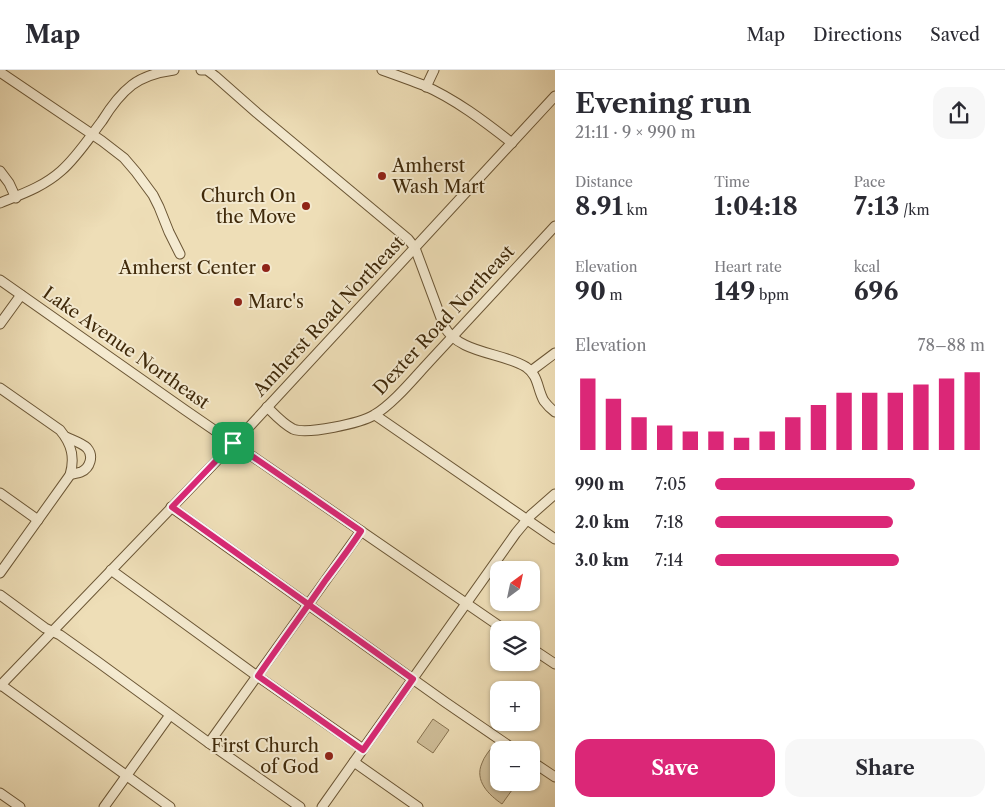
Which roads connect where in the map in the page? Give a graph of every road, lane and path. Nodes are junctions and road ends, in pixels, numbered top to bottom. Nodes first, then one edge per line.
1 (174, 70) edge
2 (201, 70) edge
3 (207, 70) edge
4 (382, 70) edge
5 (434, 70) edge
6 (159, 71) edge
7 (0, 72) edge
8 (426, 87) junction
9 (555, 96) edge
10 (92, 134) junction
11 (512, 143) junction
12 (0, 171) edge
13 (16, 198) junction
14 (0, 204) edge
15 (555, 226) edge
16 (415, 248) junction
17 (180, 254) dead end
18 (0, 280) edge
19 (21, 295) junction
20 (0, 324) edge
21 (452, 337) junction
22 (555, 353) edge
23 (531, 371) junction
24 (0, 388) edge
25 (267, 407) junction
26 (555, 412) edge
27 (375, 415) junction
28 (66, 437) junction
29 (233, 443) junction
30 (70, 475) junction
31 (0, 493) edge
32 (555, 494) edge
33 (172, 507) junction
34 (38, 520) junction
35 (527, 520) junction
36 (361, 531) junction
37 (555, 539) edge
38 (111, 570) junction
39 (0, 573) edge
40 (0, 595) edge
41 (467, 604) junction
42 (308, 605) junction
43 (492, 621) edge
44 (52, 632) junction
45 (540, 654) edge
46 (555, 664) edge
47 (258, 676) junction
48 (413, 679) junction
49 (1, 685) edge
50 (170, 715) junction
51 (502, 741) edge
52 (209, 743) junction
53 (363, 750) junction
54 (354, 762) junction
55 (540, 767) edge
56 (126, 776) junction
57 (555, 777) edge
58 (0, 793) edge
59 (20, 807) edge
60 (104, 807) edge
61 (170, 807) edge
62 (300, 807) edge
63 (322, 807) edge
64 (418, 807) edge

1 - 6 street
2 - 3 street
3 - 16 street
4 - 8 street
5 - 8 street
6 - 10 street
7 - 10 street
8 - 11 street
9 - 11 street, Amherst Road Northeast
10 - 13 street
10 - 17 street
11 - 16 street, Amherst Road Northeast
12 - 13 street
13 - 14 street
15 - 21 street, Dexter Road Northeast
16 - 21 street
16 - 25 street, Amherst Road Northeast
18 - 19 street, Lake Avenue Northeast
19 - 20 street
19 - 29 street, Lake Avenue Northeast
21 - 23 street
21 - 27 street, Dexter Road Northeast
22 - 23 street
23 - 26 street
24 - 28 street
25 - 27 street, Dexter Road Northeast
25 - 29 street, Amherst Road Northeast
27 - 35 street
28 - 30 street
28 - 30 street
29 - 33 street, Amherst Road Northeast
29 - 36 street, Lake Avenue Northeast
30 - 34 street
31 - 34 street
32 - 35 street
33 - 38 street, Amherst Road Northeast
33 - 42 street
34 - 39 street
35 - 37 street
35 - 41 street
36 - 41 street, Lake Avenue Northeast
36 - 42 street
38 - 44 street, Amherst Road Northeast
38 - 47 street
40 - 44 street
41 - 43 street, Lake Avenue Northeast
41 - 48 street
42 - 47 street
42 - 48 street
44 - 49 street, Amherst Road Northeast
44 - 50 street
45 - 46 street
47 - 52 street
47 - 53 street
48 - 51 street
48 - 53 street
49 - 56 street
50 - 52 street
50 - 56 street
52 - 62 street
53 - 54 street
54 - 63 street
54 - 64 street
55 - 57 street
56 - 60 street
56 - 61 street
58 - 59 street

